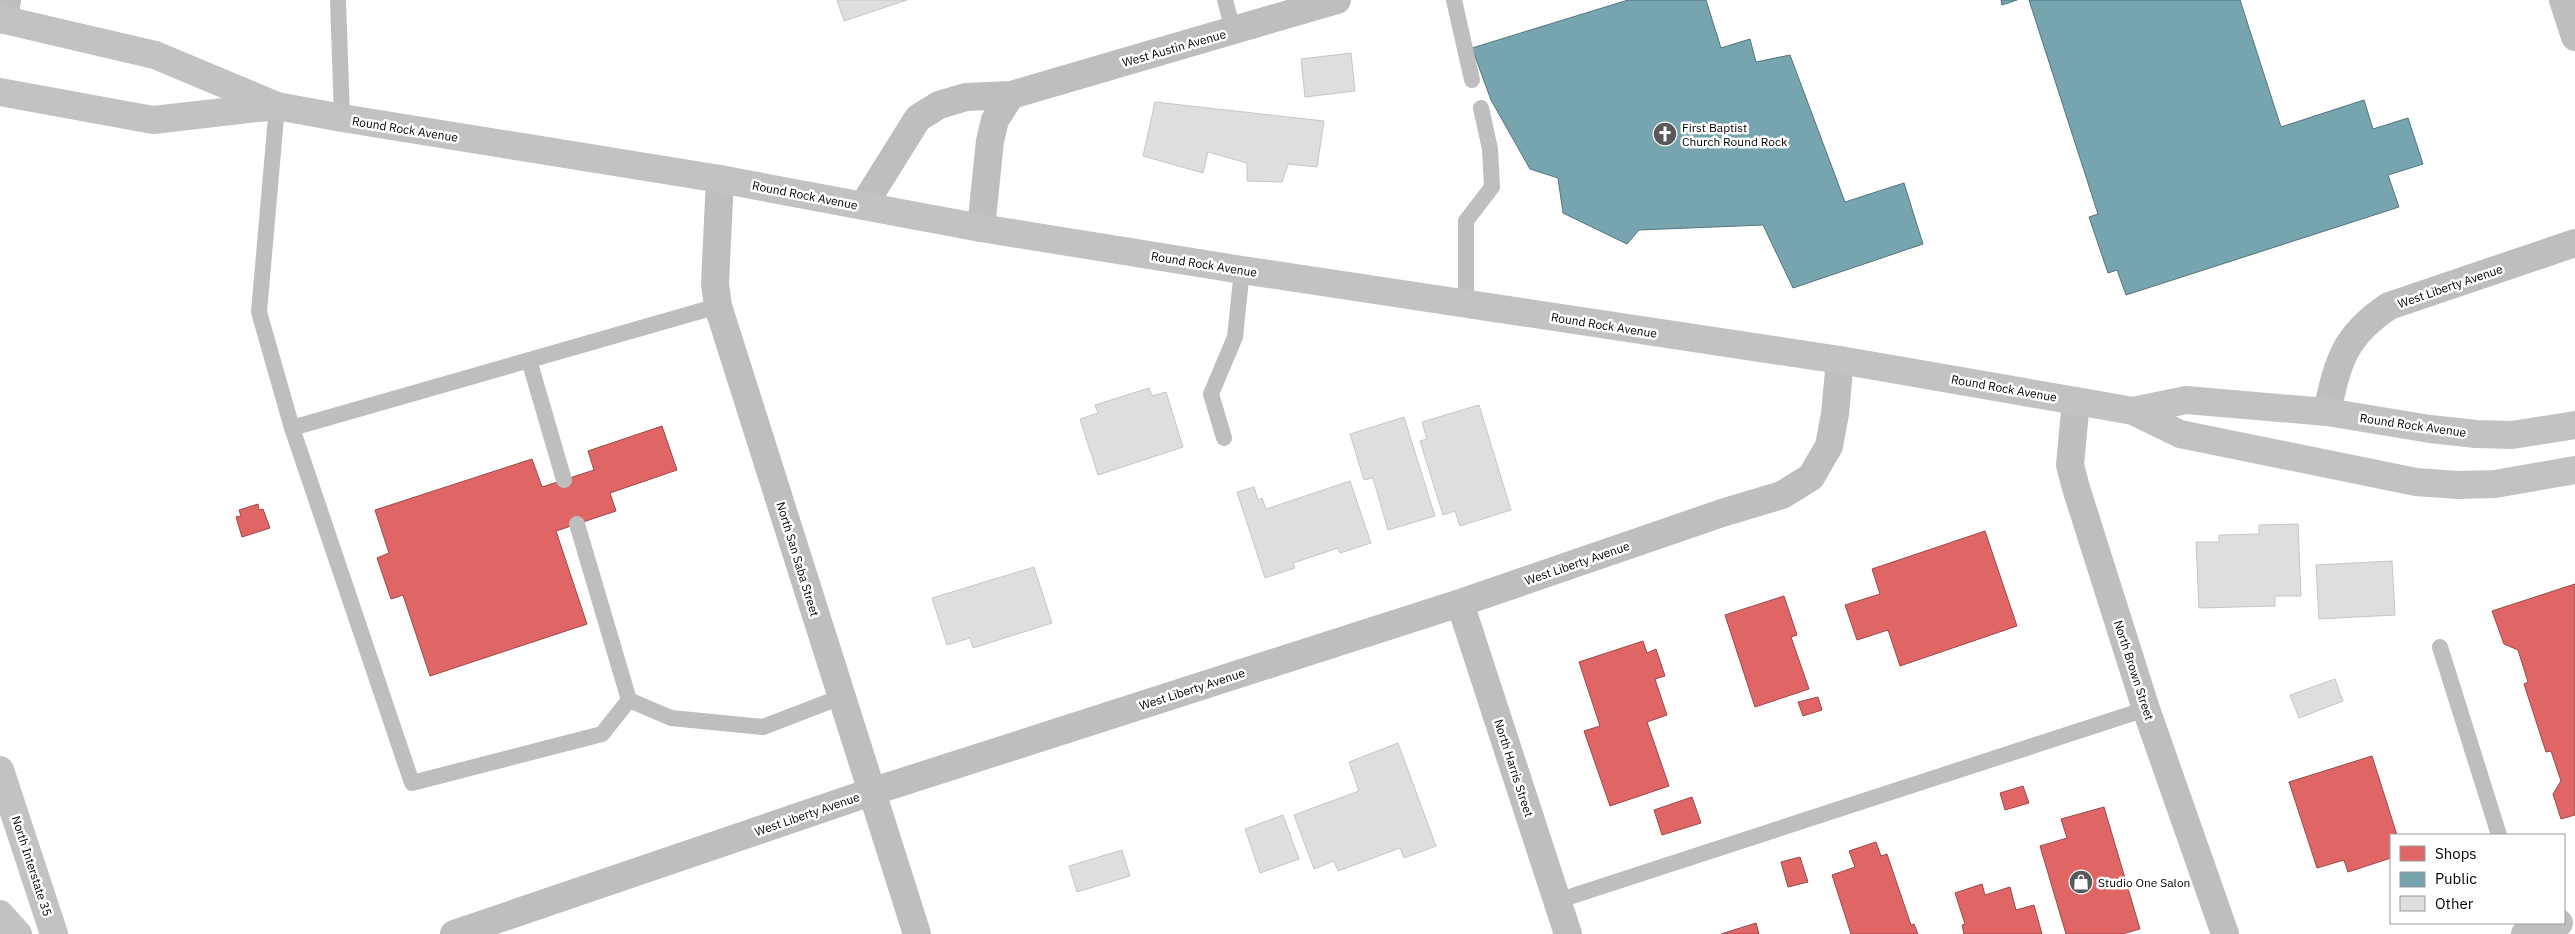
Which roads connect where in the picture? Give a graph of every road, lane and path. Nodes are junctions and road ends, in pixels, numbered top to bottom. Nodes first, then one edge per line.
1 (338, 0) edge
2 (1226, 0) edge
3 (1337, 0) edge
4 (1454, 0) edge
5 (2563, 0) edge
6 (3, 13) edge
7 (1233, 30) junction
8 (2575, 37) edge
9 (1472, 80) dead end
10 (0, 92) edge
11 (1011, 95) junction
12 (277, 106) junction
13 (1481, 108) dead end
14 (342, 118) junction
15 (720, 179) junction
16 (863, 206) junction
17 (981, 228) junction
18 (2575, 244) edge
19 (1242, 270) junction
20 (1466, 304) junction
21 (718, 306) junction
22 (529, 360) junction
23 (1840, 360) junction
24 (2076, 401) junction
25 (2133, 411) junction
26 (2327, 412) junction
27 (2575, 425) edge
28 (292, 428) junction
29 (1224, 438) dead end
30 (2575, 470) edge
31 (564, 480) dead end
32 (577, 524) dead end
33 (1460, 603) junction
34 (2440, 647) dead end
35 (841, 696) junction
36 (629, 700) junction
37 (2146, 709) junction
38 (0, 770) edge
39 (870, 792) junction
40 (2499, 834) edge
41 (1557, 901) junction
42 (0, 914) edge
43 (2554, 924) edge
44 (2527, 930) edge
45 (18, 934) edge
46 (54, 934) edge
47 (454, 934) edge
48 (917, 934) edge
49 (1568, 934) edge
50 (2225, 934) edge

1 - 14 lane
2 - 7 lane
3 - 7 street, West Austin Avenue
4 - 9 lane
5 - 8 street
6 - 12 street, Round Rock Avenue
7 - 11 street, West Austin Avenue
10 - 12 street, Round Rock Avenue
11 - 16 street, West Austin Avenue
11 - 17 street
12 - 14 street, Round Rock Avenue
12 - 28 lane
13 - 20 lane
14 - 15 street, Round Rock Avenue
15 - 16 street, Round Rock Avenue
15 - 21 street, North San Saba Street
16 - 17 street, Round Rock Avenue
17 - 19 street, Round Rock Avenue
18 - 26 street, West Liberty Avenue
19 - 20 street, Round Rock Avenue
19 - 29 lane
20 - 23 street, Round Rock Avenue
21 - 22 lane
21 - 35 street, North San Saba Street
22 - 28 lane
22 - 31 lane
23 - 24 street, Round Rock Avenue
23 - 33 street, West Liberty Avenue
24 - 25 street, Round Rock Avenue
24 - 37 street, North Brown Street
25 - 26 street, Round Rock Avenue
25 - 30 street, Round Rock Avenue
26 - 27 street, Round Rock Avenue
28 - 36 lane
32 - 36 lane
33 - 39 street, West Liberty Avenue
33 - 41 street, North Harris Street
34 - 40 lane
35 - 36 lane
35 - 39 street, North San Saba Street
37 - 41 lane
37 - 50 street, North Brown Street
38 - 46 street, North Interstate 35
39 - 47 street, West Liberty Avenue
39 - 48 street, North San Saba Street
41 - 49 street, North Harris Street
42 - 45 street
43 - 44 street

